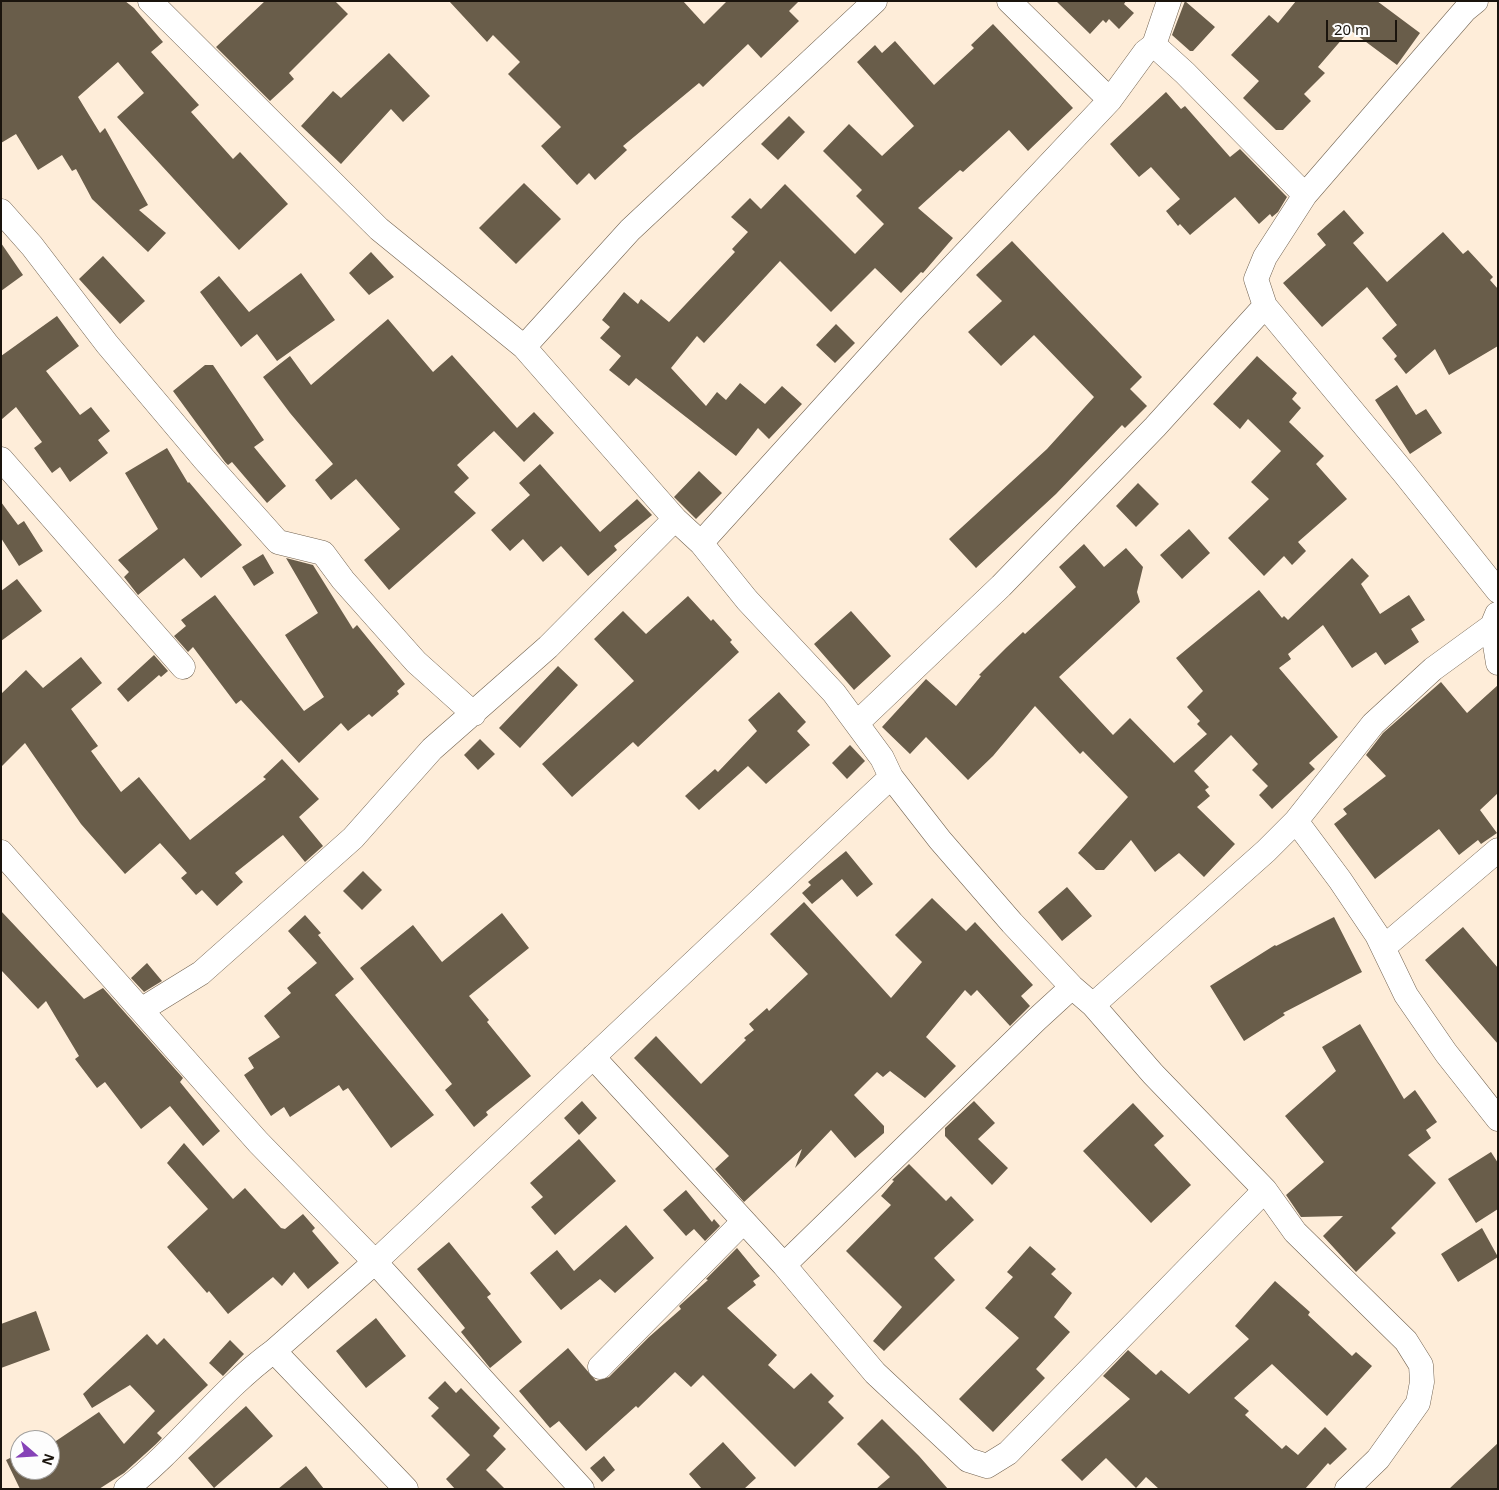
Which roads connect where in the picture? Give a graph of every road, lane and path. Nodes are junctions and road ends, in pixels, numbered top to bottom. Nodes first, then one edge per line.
1 (150, 1) edge
2 (875, 1) edge
3 (1009, 1) edge
4 (1168, 1) edge
5 (1476, 1) edge
6 (1154, 45) junction
7 (1110, 100) junction
8 (1305, 195) junction
9 (1, 211) edge
10 (1265, 306) junction
11 (524, 347) junction
12 (1, 459) edge
13 (675, 519) junction
14 (701, 543) junction
15 (1498, 591) edge
16 (1495, 619) edge
17 (1498, 663) edge
18 (183, 668) dead end
19 (474, 714) junction
20 (857, 723) junction
21 (892, 777) junction
22 (1296, 821) junction
23 (1498, 850) edge
24 (1, 852) edge
25 (1384, 948) junction
26 (1072, 987) junction
27 (1094, 1005) junction
28 (141, 1010) junction
29 (593, 1057) junction
30 (1498, 1119) edge
31 (1265, 1190) junction
32 (742, 1222) junction
33 (375, 1262) junction
34 (784, 1265) junction
35 (274, 1350) junction
36 (600, 1366) dead end
37 (126, 1489) edge
38 (406, 1489) edge
39 (582, 1489) edge
40 (1347, 1489) edge

1 - 11 street
2 - 11 street
3 - 7 street
4 - 6 street
5 - 8 street
6 - 7 street
6 - 8 street
7 - 14 street
8 - 10 street
9 - 19 street
10 - 15 street
10 - 20 street
11 - 13 street
12 - 18 street
13 - 14 street
13 - 19 street
14 - 20 street
16 - 17 street
16 - 22 street
19 - 28 street
20 - 21 street
21 - 26 street
21 - 29 street
22 - 25 street
22 - 27 street
23 - 25 street
24 - 28 street
25 - 30 street
26 - 27 street
26 - 34 street
27 - 31 street
28 - 33 street
29 - 32 street
29 - 33 street
31 - 34 street
31 - 40 street
32 - 34 street
32 - 36 street
33 - 35 street
33 - 39 street
35 - 37 street
35 - 38 street

